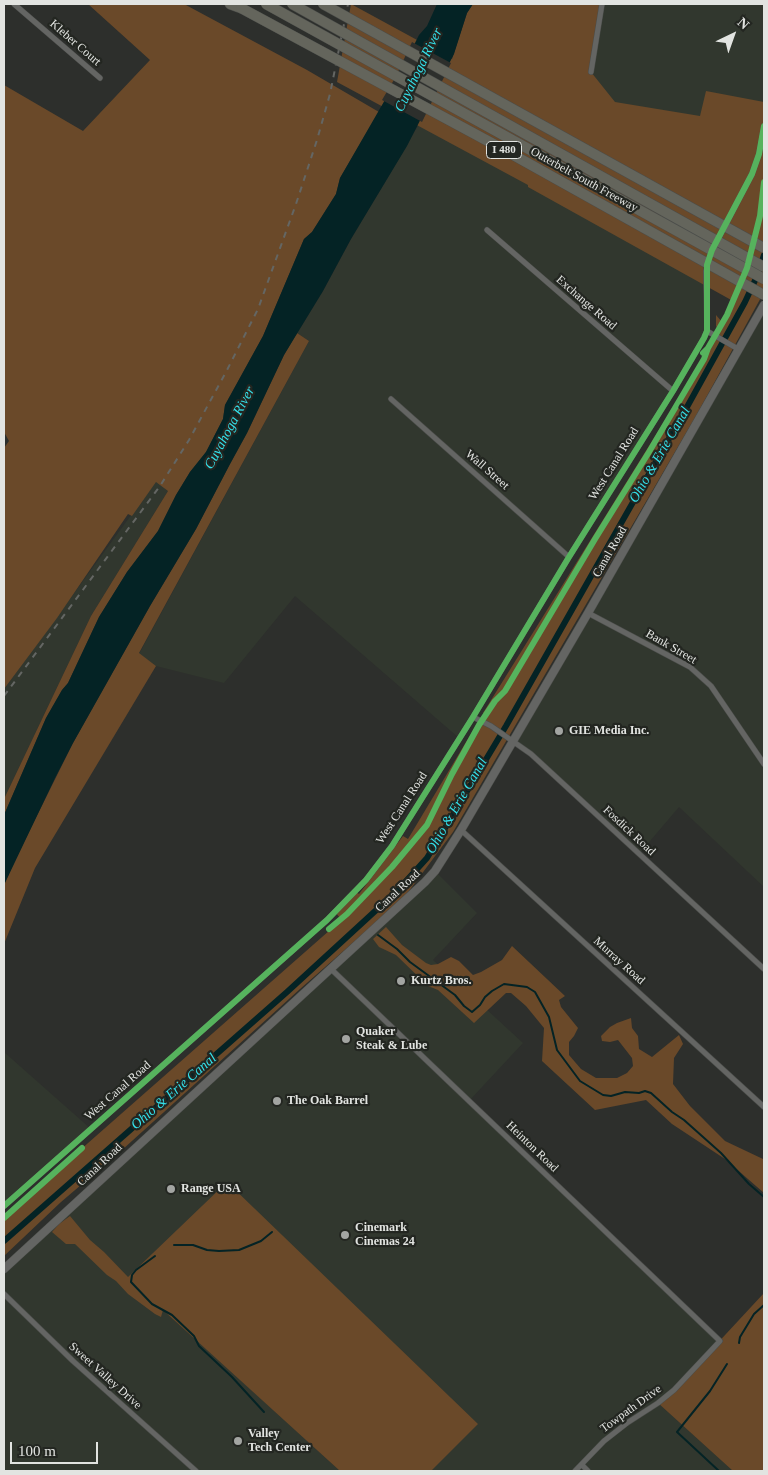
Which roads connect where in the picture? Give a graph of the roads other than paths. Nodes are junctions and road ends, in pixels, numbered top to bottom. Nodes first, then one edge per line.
1 (14, 4) edge
2 (266, 4) edge
3 (292, 4) edge
4 (323, 4) edge
5 (602, 4) edge
6 (235, 5) edge
7 (591, 72) dead end
8 (100, 78) dead end
9 (764, 126) edge
10 (486, 230) dead end
11 (764, 248) edge
12 (764, 267) edge
13 (764, 279) edge
14 (764, 295) edge
15 (764, 306) edge
16 (707, 331) junction
17 (738, 349) junction
18 (673, 391) junction
19 (391, 399) dead end
20 (569, 557) junction
21 (588, 612) junction
22 (473, 717) junction
23 (509, 738) junction
24 (764, 764) edge
25 (461, 830) junction
26 (330, 968) junction
27 (764, 969) edge
28 (764, 1107) edge
29 (4, 1206) edge
30 (4, 1269) edge
31 (4, 1294) edge
32 (720, 1341) joint
33 (582, 1465) junction
34 (196, 1471) edge
35 (576, 1471) edge
36 (588, 1471) edge

1 - 8 street, Kleber Court
2 - 13 highway, bridge
3 - 12 highway, bridge
4 - 11 highway, bridge
5 - 7 street
6 - 14 highway, Outerbelt South Freeway / I 480, bridge
9 - 16 street, West Canal Road
10 - 18 street, Exchange Road
15 - 17 main road, Canal Road
16 - 17 street
16 - 18 street, West Canal Road
17 - 21 main road, Canal Road
18 - 20 street, West Canal Road
19 - 20 street, Wall Street
20 - 22 street, West Canal Road
21 - 23 main road, Canal Road
21 - 24 street, Bank Street
22 - 23 street, Fosdick Road
22 - 29 street, West Canal Road
23 - 25 main road, Canal Road
23 - 27 street, Fosdick Road
25 - 26 main road, Canal Road
25 - 28 street, Murray Road
26 - 30 main road, Canal Road
26 - 32 street, Heinton Road
31 - 34 street, Sweet Valley Drive
32 - 33 street, Towpath Drive
33 - 35 street, Towpath Drive
33 - 36 street

